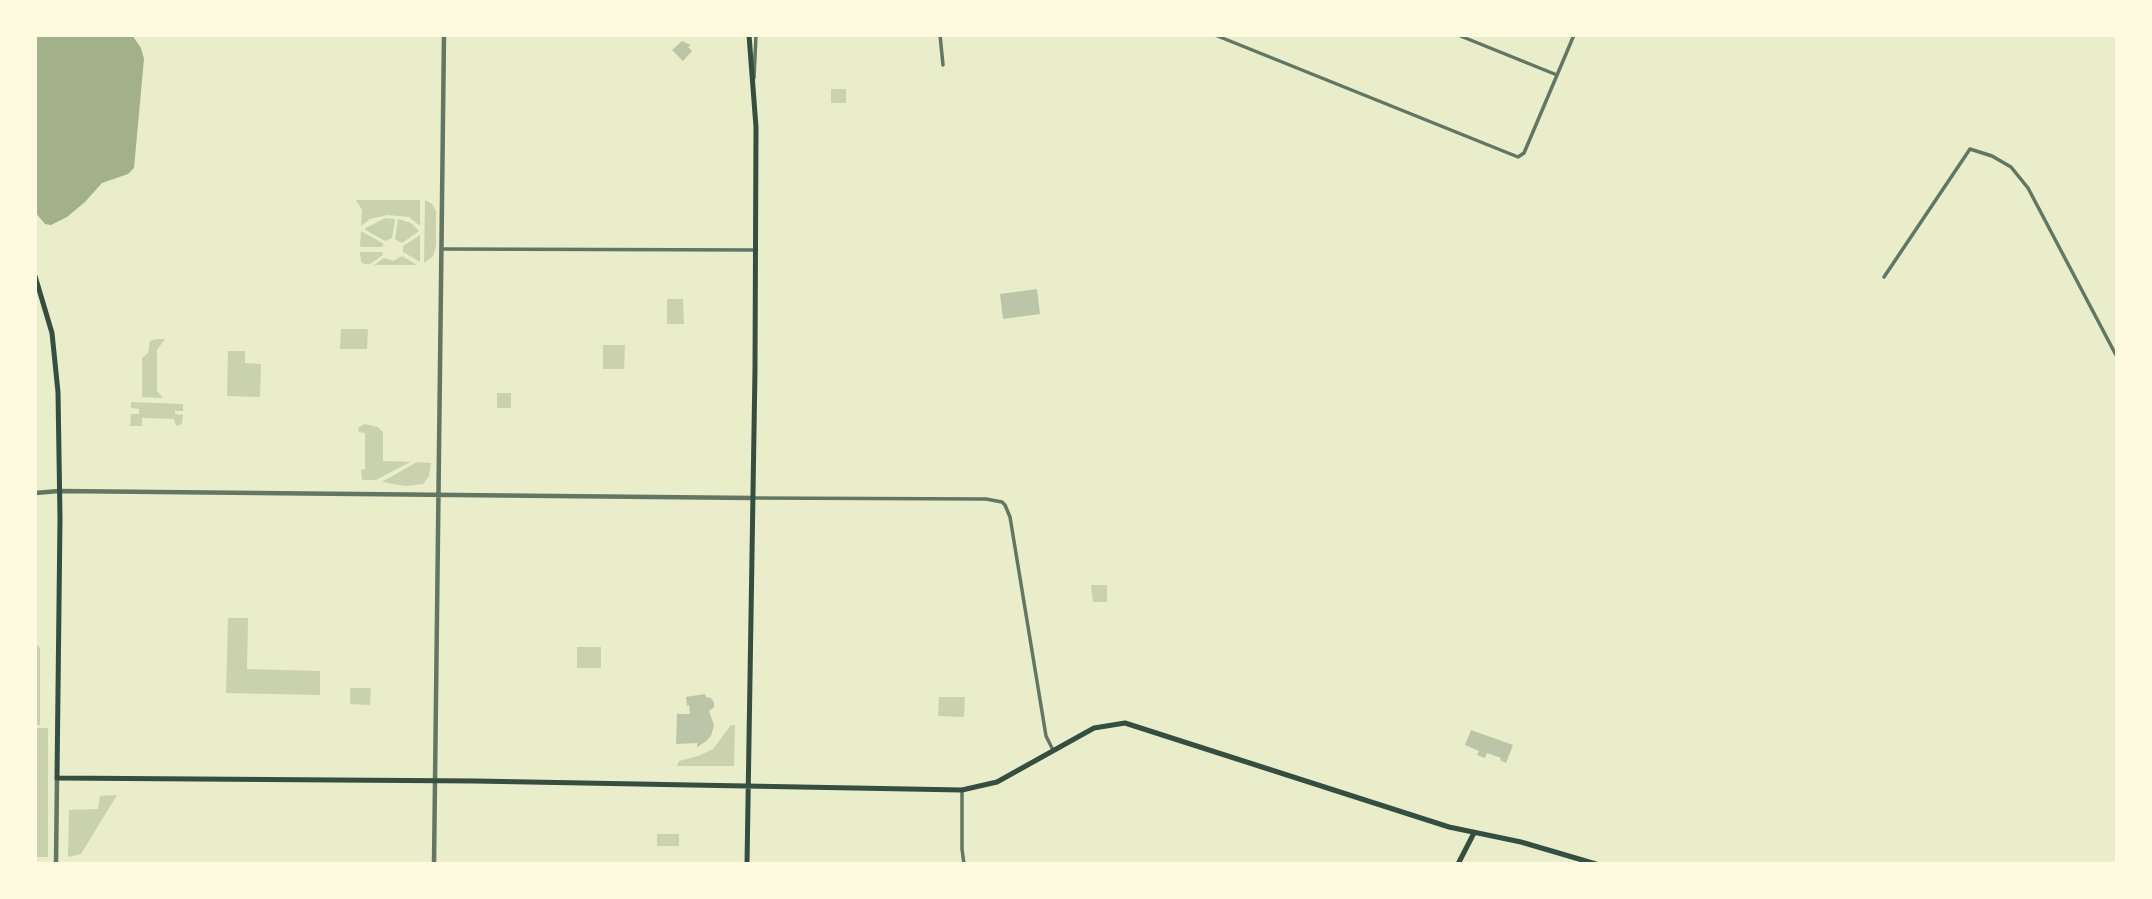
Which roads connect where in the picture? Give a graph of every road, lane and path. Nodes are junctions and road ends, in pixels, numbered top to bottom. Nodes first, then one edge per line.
1 (444, 35) edge
2 (749, 35) edge
3 (757, 35) edge
4 (940, 35) edge
5 (1216, 35) edge
6 (1458, 35) edge
7 (1574, 35) edge
8 (943, 65) dead end
9 (1557, 76) junction
10 (754, 83) junction
11 (443, 249) junction
12 (756, 250) junction
13 (35, 276) edge
14 (1884, 277) dead end
15 (2117, 357) edge
16 (60, 491) junction
17 (35, 493) edge
18 (440, 494) junction
19 (753, 498) junction
20 (1053, 750) junction
21 (57, 778) junction
22 (435, 780) junction
23 (748, 786) junction
24 (962, 790) junction
25 (1474, 833) junction
26 (55, 864) edge
27 (434, 864) edge
28 (747, 864) edge
29 (964, 864) edge
30 (1458, 864) edge
31 (1596, 864) edge

1 - 11 street
2 - 10 main road
3 - 10 street
4 - 8 street
5 - 9 street
6 - 9 street
7 - 9 street
10 - 12 main road
11 - 12 street
11 - 18 street
12 - 19 main road
13 - 16 main road
14 - 15 street
16 - 17 street
16 - 18 street
16 - 21 main road
18 - 19 street
18 - 22 street
19 - 20 street
19 - 23 main road
20 - 24 main road
20 - 25 main road
21 - 22 main road
21 - 26 street
22 - 23 main road
22 - 27 street
23 - 24 main road
23 - 28 main road
24 - 29 street
25 - 30 main road
25 - 31 main road

